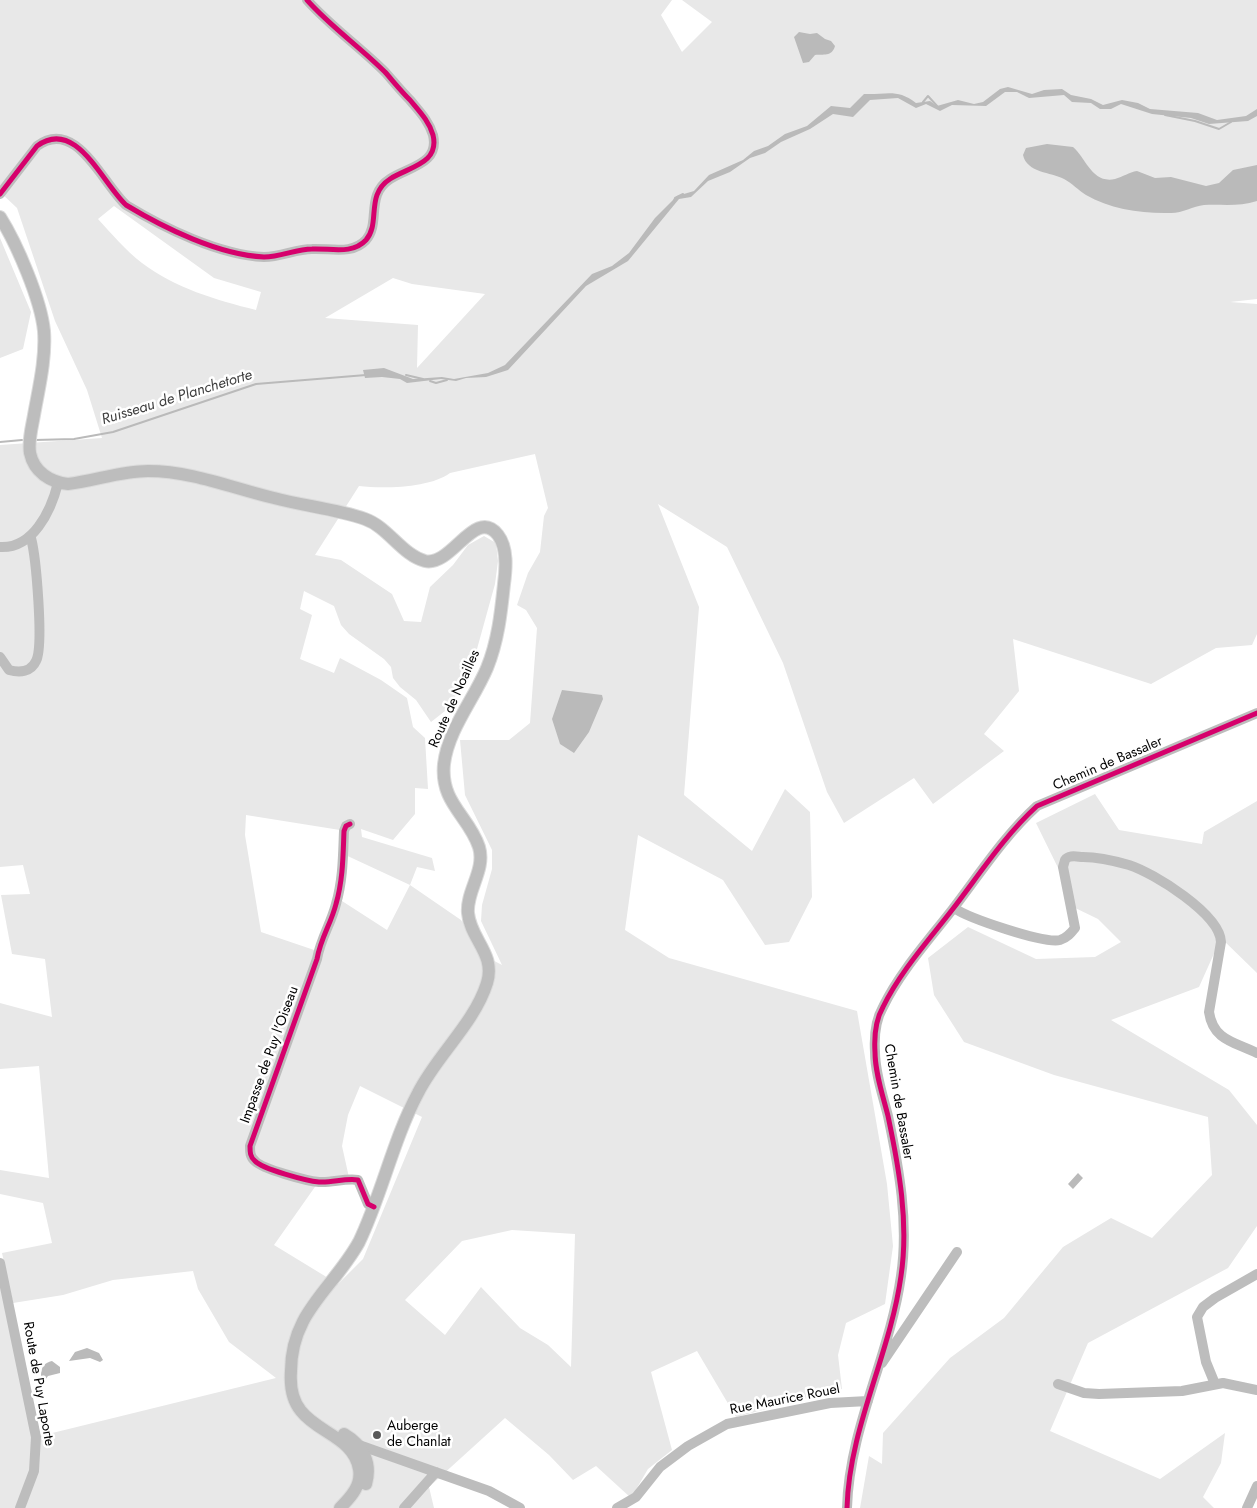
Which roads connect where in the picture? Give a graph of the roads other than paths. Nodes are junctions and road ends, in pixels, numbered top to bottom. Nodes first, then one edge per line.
1 (306, 0) edge
2 (0, 194) edge
3 (0, 217) edge
4 (58, 483) junction
5 (31, 538) junction
6 (0, 547) edge
7 (0, 657) edge
8 (1257, 713) edge
9 (350, 824) dead end
10 (954, 908) junction
11 (1257, 1053) edge
12 (374, 1207) junction
13 (957, 1252) dead end
14 (0, 1263) edge
15 (1257, 1274) edge
16 (876, 1372) junction
17 (1058, 1384) dead end
18 (1215, 1384) junction
19 (1257, 1390) edge
20 (292, 1393) junction
21 (868, 1400) junction
22 (365, 1457) junction
23 (436, 1472) junction
24 (1257, 1486) edge
25 (20, 1508) edge
26 (340, 1508) edge
27 (346, 1508) edge
28 (404, 1508) edge
29 (520, 1508) edge
30 (617, 1508) edge
31 (847, 1508) edge
32 (1247, 1508) edge

1 - 2 street
3 - 4 main road
4 - 5 street
4 - 12 main road, Route de Noailles
5 - 6 street
5 - 7 street
8 - 10 street, Chemin de Bassaler
9 - 12 street, Impasse de Puy l'Oiseau
10 - 11 street
10 - 16 street, Chemin de Bassaler
12 - 20 main road, Route de Noailles
13 - 16 street
14 - 25 street, Route de Puy Laporte
15 - 18 street
16 - 21 street, Chemin de Bassaler
17 - 18 street
18 - 19 street
20 - 22 main road
20 - 22 main road, Route de Noailles
21 - 30 street, Rue Maurice Rouel
21 - 31 street, Chemin de Bassaler
22 - 23 street
22 - 26 main road
22 - 27 main road
23 - 28 street
23 - 29 street
24 - 32 street

